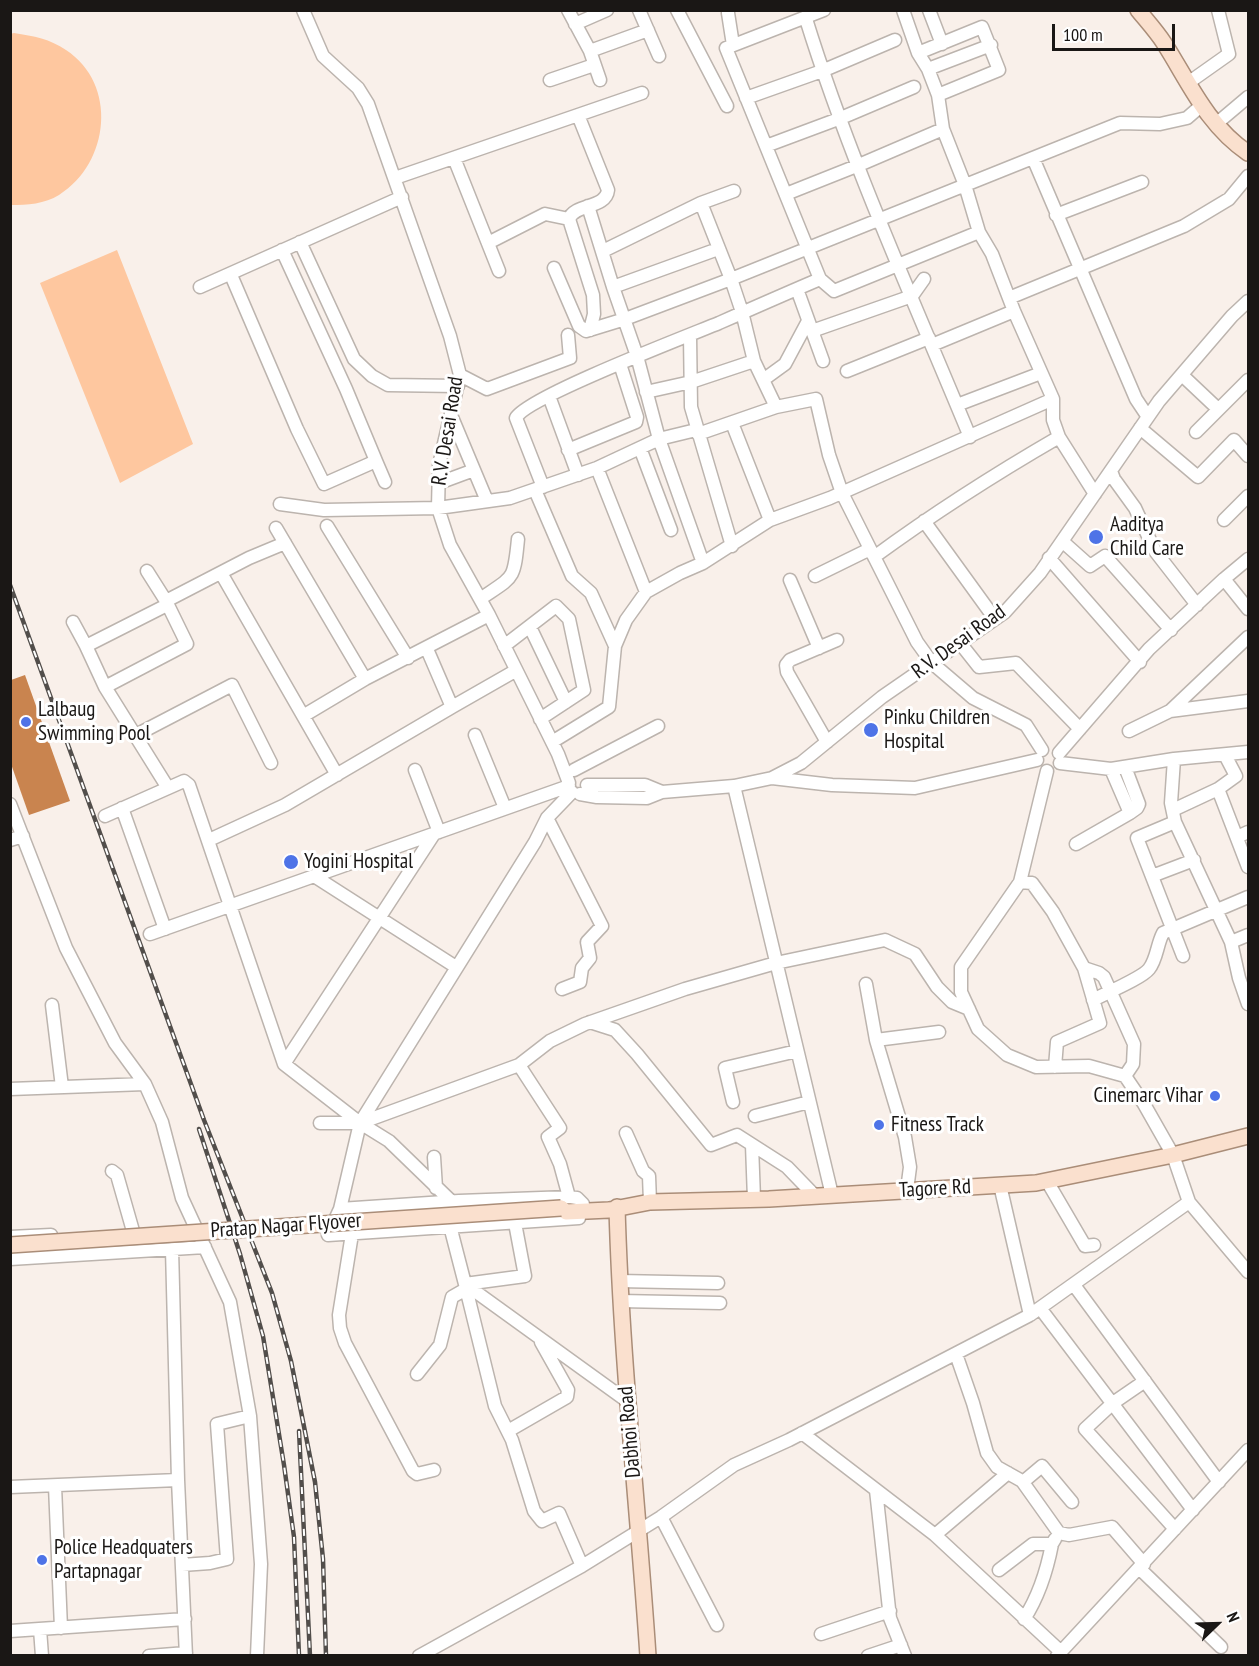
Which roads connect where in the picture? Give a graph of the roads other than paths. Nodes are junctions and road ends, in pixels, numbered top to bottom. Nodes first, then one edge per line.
1 (303, 10) edge
2 (568, 10) edge
3 (607, 10) edge
4 (639, 10) edge
5 (677, 10) edge
6 (824, 10) edge
7 (903, 10) edge
8 (929, 10) edge
9 (1138, 10) edge
10 (1218, 10) edge
11 (729, 11) edge
12 (806, 19) junction
13 (575, 24) junction
14 (648, 30) junction
15 (895, 40) dead end
16 (942, 44) junction
17 (733, 45) junction
18 (991, 45) junction
19 (590, 51) junction
20 (918, 53) junction
21 (659, 56) dead end
22 (594, 64) junction
23 (927, 69) junction
24 (822, 71) junction
25 (550, 80) dead end
26 (600, 80) dead end
27 (1188, 83) junction
28 (914, 87) dead end
29 (642, 93) dead end
30 (938, 95) junction
31 (1248, 97) edge
32 (746, 98) junction
33 (1203, 105) junction
34 (727, 106) dead end
35 (578, 115) junction
36 (841, 118) junction
37 (1216, 123) junction
38 (943, 129) junction
39 (766, 146) junction
40 (1248, 153) edge
41 (454, 158) junction
42 (1033, 158) junction
43 (859, 165) junction
44 (1248, 176) edge
45 (395, 178) junction
46 (1142, 182) dead end
47 (965, 185) junction
48 (734, 191) dead end
49 (786, 194) junction
50 (402, 197) junction
51 (701, 203) junction
52 (588, 206) junction
53 (1056, 215) junction
54 (569, 219) junction
55 (880, 219) junction
56 (979, 232) junction
57 (300, 243) junction
58 (488, 243) junction
59 (718, 249) junction
60 (808, 249) junction
61 (282, 250) junction
62 (603, 251) junction
63 (899, 266) junction
64 (554, 268) dead end
65 (1079, 270) junction
66 (500, 271) dead end
67 (231, 275) junction
68 (731, 279) junction
69 (820, 279) junction
70 (924, 279) dead end
71 (200, 287) dead end
72 (613, 287) junction
73 (797, 289) junction
74 (912, 296) junction
75 (1009, 298) junction
76 (1248, 301) edge
77 (1014, 311) junction
78 (742, 312) junction
79 (625, 319) junction
80 (810, 326) junction
81 (590, 330) junction
82 (568, 335) dead end
83 (690, 335) junction
84 (930, 342) junction
85 (637, 356) junction
86 (754, 361) junction
87 (823, 361) dead end
88 (620, 364) junction
89 (848, 371) dead end
90 (1041, 373) junction
91 (1183, 376) junction
92 (459, 380) junction
93 (764, 380) junction
94 (1248, 380) edge
95 (691, 382) junction
96 (646, 392) junction
97 (549, 396) junction
98 (1053, 399) junction
99 (957, 405) junction
100 (776, 407) junction
101 (1218, 409) junction
102 (451, 415) junction
103 (1148, 417) junction
104 (732, 423) junction
105 (1140, 428) junction
106 (697, 432) junction
107 (1196, 432) dead end
108 (970, 437) junction
109 (1059, 437) junction
110 (658, 439) junction
111 (640, 448) junction
112 (568, 450) junction
113 (1248, 456) edge
114 (376, 461) junction
115 (597, 468) junction
116 (474, 470) junction
117 (1111, 471) junction
118 (578, 475) junction
119 (385, 482) dead end
120 (439, 483) junction
121 (539, 488) junction
122 (842, 493) junction
123 (1095, 494) junction
124 (1248, 496) edge
125 (487, 501) junction
126 (280, 504) dead end
127 (438, 508) junction
128 (1224, 519) dead end
129 (770, 520) junction
130 (924, 520) junction
131 (327, 526) dead end
132 (276, 528) dead end
133 (671, 530) dead end
134 (518, 539) dead end
135 (1062, 541) junction
136 (285, 543) junction
137 (732, 546) junction
138 (872, 553) junction
139 (1049, 558) junction
140 (1248, 559) edge
141 (703, 563) junction
142 (147, 570) dead end
143 (221, 573) junction
144 (814, 576) dead end
145 (1224, 579) junction
146 (790, 580) dead end
147 (646, 592) junction
148 (480, 598) junction
149 (166, 603) junction
150 (1197, 605) junction
151 (1248, 609) edge
152 (489, 615) junction
153 (995, 619) junction
154 (72, 622) dead end
155 (530, 627) junction
156 (1171, 630) junction
157 (1248, 637) edge
158 (837, 640) dead end
159 (960, 643) junction
160 (86, 646) junction
161 (504, 646) junction
162 (615, 646) junction
163 (819, 648) junction
164 (427, 649) junction
165 (408, 658) junction
166 (1140, 662) junction
167 (932, 663) junction
168 (515, 672) junction
169 (365, 679) junction
170 (105, 687) junction
171 (1248, 701) edge
172 (566, 702) junction
173 (452, 706) junction
174 (1170, 711) junction
175 (303, 716) junction
176 (540, 719) junction
177 (658, 726) dead end
178 (1080, 729) junction
179 (1129, 731) dead end
180 (136, 735) junction
181 (476, 735) dead end
182 (827, 742) junction
183 (555, 748) junction
184 (1248, 752) edge
185 (1225, 754) junction
186 (1040, 755) junction
187 (1060, 758) junction
188 (1174, 759) junction
189 (271, 763) dead end
190 (1125, 767) junction
191 (1112, 769) junction
192 (415, 770) dead end
193 (1047, 771) junction
194 (337, 775) junction
195 (772, 778) junction
196 (576, 784) junction
197 (734, 786) junction
198 (168, 788) junction
199 (1218, 789) junction
200 (10, 804) edge
201 (122, 808) junction
202 (505, 808) junction
203 (1130, 813) junction
204 (105, 816) dead end
205 (1174, 816) junction
206 (547, 818) junction
207 (436, 833) junction
208 (1243, 834) edge
209 (16, 838) edge
210 (209, 840) junction
211 (1076, 844) dead end
212 (1194, 860) junction
213 (1248, 867) edge
214 (314, 876) junction
215 (1152, 876) junction
216 (1020, 882) junction
217 (1248, 897) edge
218 (229, 906) junction
219 (1217, 911) junction
220 (379, 917) junction
221 (1172, 928) junction
222 (165, 929) junction
223 (150, 934) dead end
224 (1248, 935) edge
225 (1231, 942) junction
226 (1183, 956) dead end
227 (776, 963) junction
228 (456, 967) junction
229 (1084, 968) junction
230 (1244, 976) edge
231 (866, 984) dead end
232 (562, 989) dead end
233 (1110, 991) junction
234 (1093, 1000) junction
235 (1248, 1004) edge
236 (52, 1005) dead end
237 (969, 1009) junction
238 (590, 1022) junction
239 (939, 1032) dead end
240 (876, 1040) junction
241 (797, 1052) junction
242 (284, 1064) junction
243 (519, 1065) junction
244 (1055, 1067) junction
245 (1125, 1076) junction
246 (145, 1084) junction
247 (62, 1087) junction
248 (10, 1089) edge
249 (733, 1102) dead end
250 (809, 1102) junction
251 (755, 1116) dead end
252 (320, 1123) dead end
253 (360, 1123) junction
254 (626, 1132) dead end
255 (1248, 1136) edge
256 (752, 1145) junction
257 (1173, 1155) junction
258 (434, 1157) dead end
259 (112, 1171) dead end
260 (1047, 1181) junction
261 (1000, 1185) junction
262 (436, 1188) junction
263 (907, 1191) junction
264 (832, 1195) junction
265 (815, 1196) junction
266 (754, 1199) junction
267 (451, 1201) junction
268 (650, 1202) junction
269 (1189, 1202) junction
270 (575, 1206) junction
271 (617, 1207) junction
272 (340, 1209) junction
273 (514, 1223) junction
274 (450, 1226) junction
275 (195, 1227) junction
276 (134, 1231) junction
277 (352, 1234) junction
278 (10, 1237) edge
279 (10, 1245) edge
280 (1094, 1245) dead end
281 (205, 1246) junction
282 (172, 1249) junction
283 (10, 1259) edge
284 (1248, 1272) edge
285 (619, 1281) junction
286 (718, 1283) dead end
287 (1074, 1285) junction
288 (465, 1286) junction
289 (620, 1301) junction
290 (720, 1304) dead end
291 (1035, 1312) junction
292 (538, 1337) junction
293 (956, 1354) junction
294 (417, 1374) dead end
295 (1145, 1381) junction
296 (627, 1401) junction
297 (1113, 1403) junction
298 (250, 1416) junction
299 (508, 1431) junction
300 (802, 1433) junction
301 (1248, 1450) edge
302 (434, 1470) dead end
303 (1008, 1473) junction
304 (178, 1480) junction
305 (1023, 1482) junction
306 (1219, 1482) junction
307 (55, 1485) junction
308 (10, 1487) edge
309 (876, 1490) junction
310 (1072, 1502) dead end
311 (1193, 1510) junction
312 (661, 1516) junction
313 (1175, 1529) junction
314 (639, 1530) junction
315 (935, 1535) junction
316 (1055, 1538) junction
317 (182, 1565) junction
318 (582, 1566) junction
319 (1142, 1567) junction
320 (999, 1570) dead end
321 (890, 1611) junction
322 (1024, 1618) junction
323 (185, 1619) junction
324 (717, 1625) dead end
325 (61, 1628) junction
326 (40, 1629) junction
327 (10, 1631) edge
328 (821, 1634) dead end
329 (1221, 1647) dead end
330 (903, 1650) edge
331 (1058, 1653) edge
332 (186, 1654) edge
333 (42, 1656) edge
334 (149, 1656) edge
335 (257, 1656) edge
336 (419, 1656) edge
337 (648, 1656) edge
338 (868, 1656) edge

1 - 45 street, R.V. Desai Road
2 - 13 street
3 - 13 street
4 - 14 street
5 - 34 street
6 - 12 street
7 - 20 street
8 - 16 street
9 - 27 main road
10 - 27 street
11 - 17 street
12 - 17 street
12 - 24 street
13 - 19 street
14 - 19 street
14 - 21 street
15 - 24 street
16 - 18 street
16 - 20 street
17 - 32 street
18 - 23 street
18 - 30 street
19 - 22 street
20 - 23 street
22 - 25 street
22 - 26 street
23 - 30 street
24 - 32 street
24 - 36 street
27 - 33 main road
28 - 36 street
29 - 35 street
30 - 38 street
31 - 37 street
32 - 39 street
33 - 37 main road
33 - 42 street
35 - 41 street
35 - 52 street
36 - 39 street
36 - 43 street
37 - 40 main road
38 - 43 street
38 - 47 street
39 - 49 street
41 - 45 street
41 - 58 street
42 - 47 street
42 - 53 street
43 - 49 street
43 - 55 street
44 - 65 street
45 - 50 street, R.V. Desai Road
46 - 53 street
47 - 55 street
47 - 56 street
48 - 51 street
49 - 60 street
50 - 57 street
50 - 92 street, R.V. Desai Road
51 - 59 street
51 - 62 street
52 - 54 street
52 - 62 street
53 - 65 street
54 - 58 street
54 - 81 street
55 - 60 street
55 - 63 street
56 - 63 street
56 - 75 street
57 - 61 street
57 - 92 street
58 - 66 street
59 - 68 street
59 - 72 street
60 - 68 street
60 - 69 street
61 - 67 street
61 - 114 street
62 - 72 street
63 - 69 street
63 - 74 street
64 - 81 street
65 - 75 street
65 - 103 street
67 - 71 street
67 - 114 street
68 - 78 street
68 - 79 street
69 - 73 street
70 - 74 street
72 - 79 street
73 - 78 street
73 - 80 street
74 - 80 street
74 - 84 street
75 - 77 street
76 - 91 street, R.V. Desai Road
77 - 84 street
77 - 90 street
78 - 83 street
78 - 86 street
79 - 81 street
79 - 85 street
80 - 87 street
80 - 93 street
82 - 92 street
83 - 85 street
83 - 95 street
84 - 89 street
84 - 99 street
85 - 88 street
85 - 96 street
86 - 93 street
86 - 95 street
88 - 97 street
88 - 112 street
90 - 98 street
90 - 99 street
91 - 101 street
91 - 103 street, R.V. Desai Road
92 - 102 street, R.V. Desai Road
93 - 100 street
94 - 101 street
95 - 96 street
95 - 106 street
96 - 110 street
97 - 112 street
97 - 121 street
98 - 108 street
98 - 109 street
99 - 108 street
100 - 104 street
100 - 122 street
101 - 107 street
102 - 116 street
102 - 120 street, R.V. Desai Road
103 - 105 street, R.V. Desai Road
104 - 106 street
104 - 129 street
105 - 113 street
105 - 117 street, R.V. Desai Road
106 - 110 street
106 - 137 street
108 - 122 street
109 - 123 street
109 - 130 street
110 - 111 street
110 - 141 street
111 - 115 street
111 - 133 street
112 - 118 street
114 - 119 street
115 - 118 street
115 - 147 street
116 - 120 street
116 - 125 street
117 - 123 street, R.V. Desai Road
117 - 150 street
118 - 121 street
120 - 127 street, R.V. Desai Road
121 - 125 street
121 - 162 street
122 - 129 street
122 - 138 street
123 - 135 street, R.V. Desai Road
124 - 128 street
125 - 127 street
126 - 127 street
127 - 148 street, R.V. Desai Road
129 - 137 street
130 - 138 street
130 - 153 street
131 - 165 street
132 - 136 street
134 - 148 street
135 - 139 street, R.V. Desai Road
135 - 156 street
136 - 143 street
136 - 169 street
137 - 141 street
138 - 144 street
138 - 167 street
139 - 153 street, R.V. Desai Road
139 - 166 street
140 - 145 street
141 - 147 street
142 - 149 street
143 - 149 street
143 - 175 street
145 - 150 street
145 - 151 street
146 - 163 street
147 - 162 street
148 - 152 street, R.V. Desai Road
149 - 160 street
149 - 170 street
150 - 156 street
152 - 161 street, R.V. Desai Road
152 - 164 street
153 - 159 street, R.V. Desai Road
154 - 160 street
155 - 161 street
155 - 172 street
155 - 172 street
156 - 166 street
157 - 174 street
158 - 163 street
159 - 167 street, R.V. Desai Road
159 - 178 street
160 - 170 street
161 - 168 street, R.V. Desai Road
162 - 183 street
163 - 182 street
164 - 165 street
164 - 173 street
165 - 169 street
166 - 178 street
167 - 182 street, R.V. Desai Road
167 - 186 street
168 - 173 street
168 - 176 street, R.V. Desai Road
169 - 175 street
170 - 180 street
171 - 174 street
172 - 176 street
173 - 194 street
174 - 179 street
175 - 194 street
176 - 183 street, R.V. Desai Road
177 - 196 street
178 - 187 street
180 - 189 street
180 - 198 street
181 - 202 street
182 - 195 street, R.V. Desai Road
183 - 196 street, R.V. Desai Road
184 - 185 street
185 - 188 street
185 - 199 street
186 - 187 street
186 - 193 street
186 - 195 street
187 - 191 street
187 - 193 street
188 - 190 street
188 - 205 street
190 - 191 street
190 - 203 street
191 - 203 street
192 - 207 street
193 - 216 street
194 - 210 street
195 - 197 street, R.V. Desai Road
196 - 197 street, R.V. Desai Road
196 - 202 street
196 - 206 street
197 - 227 street
198 - 201 street
198 - 210 street
199 - 205 street
199 - 208 street
200 - 209 street
201 - 204 street
201 - 222 street
202 - 207 street
203 - 211 street
205 - 212 street
205 - 215 street
206 - 228 street
206 - 232 street
207 - 214 street
207 - 220 street
208 - 213 street
209 - 246 street
210 - 218 street
212 - 215 street
212 - 219 street
214 - 218 street
214 - 220 street
215 - 221 street
216 - 229 street
216 - 237 street
217 - 219 street
218 - 222 street
218 - 242 street
219 - 221 street
219 - 225 street
220 - 228 street
220 - 242 street
221 - 226 street
221 - 233 street
222 - 223 street
224 - 225 street
225 - 230 street
227 - 237 street
227 - 238 street
227 - 241 street
228 - 253 street
229 - 233 street
229 - 234 street
230 - 235 street
231 - 240 street
233 - 234 street
233 - 245 street
234 - 244 street
236 - 247 street
237 - 244 street
238 - 243 street
238 - 256 street
239 - 240 street
240 - 263 street
241 - 249 street
241 - 250 street
242 - 253 street
243 - 253 street
243 - 270 street
244 - 245 street
245 - 257 street
246 - 247 street
246 - 275 street
247 - 248 street
250 - 251 street
250 - 264 street
252 - 253 street
253 - 262 street
253 - 272 street
254 - 268 street
255 - 257 main road, Tagore Rd
256 - 265 street
256 - 266 street
257 - 260 main road, Tagore Rd
257 - 269 street
258 - 262 street
259 - 276 street
260 - 261 main road, Tagore Rd
260 - 280 street
261 - 263 main road, Tagore Rd
261 - 291 street
262 - 267 street
263 - 264 main road, Tagore Rd
264 - 265 main road, Tagore Rd
265 - 266 main road, Tagore Rd
266 - 268 main road, Tagore Rd
267 - 270 street
267 - 272 street
268 - 271 main road, Tagore Rd
269 - 284 street
269 - 287 street
270 - 271 main road, Pratap Nagar Flyover
270 - 273 street
270 - 279 main road, Pratap Nagar Flyover, bridge
271 - 285 main road, Dabhoi Road
272 - 277 street
273 - 274 street
273 - 288 street
274 - 277 street
274 - 288 street
275 - 276 street
275 - 281 street
276 - 278 street
277 - 302 street
281 - 282 street
281 - 298 street
282 - 283 street
282 - 304 street
285 - 286 street
285 - 289 main road, Dabhoi Road
287 - 291 street
287 - 295 street
288 - 292 street
288 - 294 street
288 - 299 street
289 - 290 street
289 - 296 main road, Dabhoi Road
291 - 293 street
291 - 297 street
292 - 296 street
292 - 299 street
293 - 300 street
293 - 303 street
295 - 297 street
295 - 306 street
296 - 314 main road, Dabhoi Road
297 - 311 street
297 - 313 street
298 - 317 street
298 - 335 street
299 - 318 street
300 - 309 street
300 - 312 street
301 - 306 street
303 - 305 street
303 - 315 street
304 - 307 street
304 - 317 street
305 - 310 street
305 - 316 street
306 - 311 street
307 - 308 street
307 - 325 street
309 - 315 street
309 - 321 street
311 - 313 street
312 - 314 street
312 - 324 street
313 - 319 street
314 - 318 street
314 - 337 main road, Dabhoi Road
315 - 322 street
316 - 319 street
316 - 320 street
316 - 322 street
317 - 323 street
318 - 336 street
319 - 329 street
319 - 331 street
321 - 328 street
321 - 330 street
322 - 331 street
323 - 325 street
323 - 332 street
325 - 326 street
326 - 327 street
326 - 333 street
330 - 338 street
332 - 334 street

